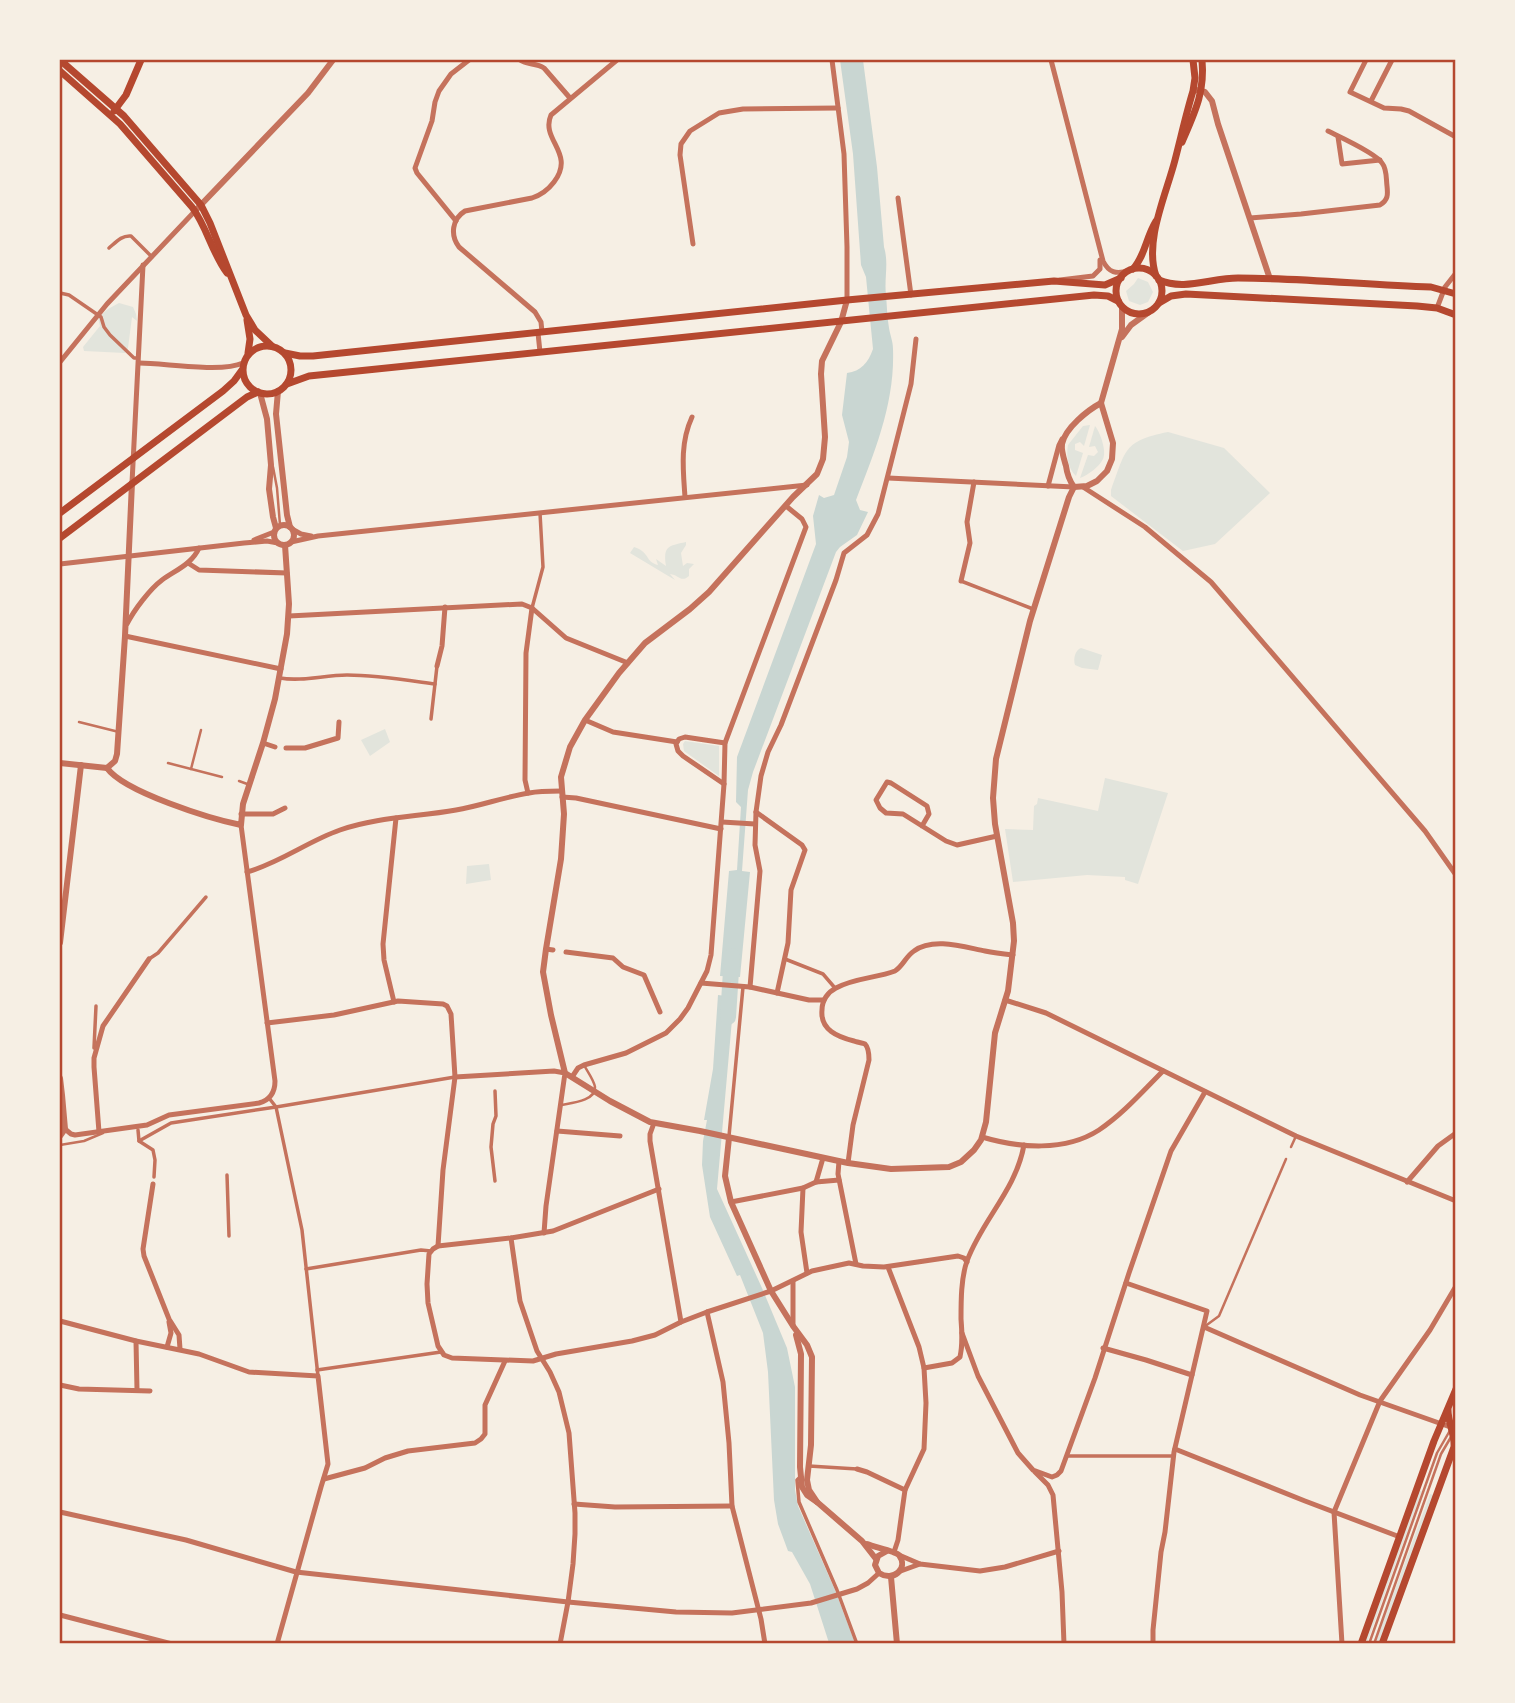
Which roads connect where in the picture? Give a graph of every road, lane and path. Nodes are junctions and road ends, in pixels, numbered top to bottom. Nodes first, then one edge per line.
1 (60, 60) edge
2 (141, 60) edge
3 (333, 60) edge
4 (469, 60) edge
5 (520, 60) edge
6 (617, 60) edge
7 (832, 60) edge
8 (1051, 60) edge
9 (1194, 60) edge
10 (1202, 60) edge
11 (1366, 60) edge
12 (1392, 60) edge
13 (60, 71) edge
14 (1197, 91) junction
15 (570, 98) junction
16 (1371, 102) junction
17 (838, 108) junction
18 (113, 111) junction
19 (1328, 131) dead end
20 (1338, 136) junction
21 (1455, 136) edge
22 (1380, 160) junction
23 (898, 198) dead end
24 (198, 208) junction
25 (1158, 218) junction
26 (1250, 218) junction
27 (456, 221) junction
28 (693, 244) dead end
29 (109, 248) dead end
30 (1099, 250) junction
31 (152, 257) junction
32 (143, 265) junction
33 (1130, 270) junction
34 (1455, 273) edge
35 (1121, 278) junction
36 (1157, 278) junction
37 (1270, 279) junction
38 (1054, 281) junction
39 (1444, 290) junction
40 (60, 293) edge
41 (1455, 294) edge
42 (911, 295) junction
43 (847, 300) junction
44 (1158, 303) junction
45 (1120, 304) junction
46 (1437, 308) junction
47 (1149, 312) junction
48 (1455, 314) edge
49 (98, 315) junction
50 (246, 315) junction
51 (841, 322) junction
52 (540, 333) junction
53 (916, 339) dead end
54 (1118, 345) junction
55 (272, 346) junction
56 (540, 352) junction
57 (285, 353) junction
58 (248, 354) junction
59 (139, 361) junction
60 (60, 362) edge
61 (243, 367) junction
62 (286, 384) junction
63 (278, 391) junction
64 (259, 393) junction
65 (1101, 403) junction
66 (692, 417) dead end
67 (1066, 434) junction
68 (134, 458) junction
69 (888, 478) junction
70 (974, 482) junction
71 (132, 483) junction
72 (807, 485) junction
73 (1048, 486) junction
74 (1074, 487) junction
75 (1083, 487) junction
76 (685, 497) junction
77 (786, 506) junction
78 (60, 513) edge
79 (540, 513) junction
80 (277, 528) junction
81 (291, 528) junction
82 (318, 536) junction
83 (60, 538) edge
84 (244, 543) junction
85 (284, 543) junction
86 (199, 548) junction
87 (128, 556) junction
88 (188, 563) junction
89 (60, 564) edge
90 (286, 573) junction
91 (961, 581) joint
92 (445, 607) junction
93 (531, 608) junction
94 (1033, 609) junction
95 (289, 616) junction
96 (125, 626) junction
97 (125, 636) junction
98 (628, 663) junction
99 (437, 666) joint
100 (281, 669) junction
101 (280, 677) junction
102 (435, 684) junction
103 (431, 719) dead end
104 (585, 720) junction
105 (79, 722) dead end
106 (339, 722) dead end
107 (201, 730) dead end
108 (119, 732) junction
109 (677, 742) junction
110 (263, 743) junction
111 (725, 743) junction
112 (275, 747) dead end
113 (286, 748) dead end
114 (60, 763) edge
115 (168, 764) dead end
116 (80, 765) junction
117 (107, 768) junction
118 (191, 769) junction
119 (222, 777) dead end
120 (239, 781) dead end
121 (724, 784) junction
122 (250, 785) junction
123 (528, 793) junction
124 (561, 794) junction
125 (285, 808) dead end
126 (756, 812) junction
127 (241, 814) junction
128 (396, 818) junction
129 (752, 824) junction
130 (241, 825) junction
131 (722, 825) junction
132 (922, 826) junction
133 (997, 836) junction
134 (247, 872) junction
135 (1455, 875) edge
136 (206, 897) dead end
137 (60, 941) edge
138 (566, 952) dead end
139 (1013, 954) junction
140 (149, 960) joint
141 (785, 960) junction
142 (701, 983) junction
143 (744, 986) junction
144 (835, 988) junction
145 (777, 993) junction
146 (824, 1000) junction
147 (1005, 1000) junction
148 (394, 1002) junction
149 (96, 1006) dead end
150 (660, 1012) dead end
151 (267, 1023) junction
152 (94, 1058) junction
153 (584, 1065) junction
154 (1163, 1071) junction
155 (495, 1075) junction
156 (569, 1075) junction
157 (455, 1077) junction
158 (60, 1079) edge
159 (495, 1084) dead end
160 (495, 1091) dead end
161 (594, 1091) junction
162 (1205, 1092) junction
163 (269, 1098) junction
164 (61, 1104) edge
165 (561, 1105) junction
166 (276, 1107) junction
167 (654, 1123) junction
168 (65, 1129) junction
169 (108, 1130) junction
170 (138, 1130) dead end
171 (557, 1131) junction
172 (99, 1132) junction
173 (1455, 1133) edge
174 (60, 1136) edge
175 (620, 1136) dead end
176 (1296, 1136) junction
177 (982, 1137) junction
178 (726, 1138) junction
179 (139, 1141) junction
180 (60, 1145) edge
181 (1024, 1145) junction
182 (1291, 1147) dead end
183 (822, 1158) junction
184 (1286, 1159) dead end
185 (839, 1161) junction
186 (848, 1163) junction
187 (227, 1175) dead end
188 (153, 1180) joint
189 (839, 1180) junction
190 (495, 1181) dead end
191 (816, 1182) junction
192 (1407, 1182) junction
193 (803, 1188) junction
194 (659, 1189) junction
195 (1455, 1201) edge
196 (731, 1202) junction
197 (544, 1233) junction
198 (229, 1236) dead end
199 (511, 1238) junction
200 (438, 1245) junction
201 (430, 1251) junction
202 (967, 1262) junction
203 (856, 1264) junction
204 (888, 1267) junction
205 (306, 1269) junction
206 (807, 1273) junction
207 (793, 1281) junction
208 (1126, 1283) junction
209 (1455, 1286) edge
210 (769, 1292) junction
211 (707, 1312) junction
212 (169, 1319) junction
213 (60, 1321) edge
214 (681, 1322) junction
215 (793, 1326) junction
216 (1204, 1327) junction
217 (962, 1334) junction
218 (136, 1341) junction
219 (167, 1347) junction
220 (1104, 1348) junction
221 (180, 1349) junction
222 (441, 1352) junction
223 (542, 1359) junction
224 (505, 1361) junction
225 (923, 1368) junction
226 (318, 1373) junction
227 (1192, 1375) junction
228 (60, 1385) edge
229 (1455, 1389) edge
230 (137, 1390) junction
231 (150, 1391) dead end
232 (1380, 1401) junction
233 (1448, 1409) junction
234 (1441, 1423) junction
235 (1453, 1428) edge
236 (1174, 1452) junction
237 (1067, 1456) junction
238 (809, 1466) junction
239 (857, 1469) joint
240 (1033, 1470) junction
241 (800, 1478) junction
242 (324, 1479) junction
243 (905, 1490) junction
244 (817, 1502) junction
245 (574, 1504) junction
246 (733, 1506) junction
247 (60, 1512) edge
248 (1334, 1512) junction
249 (1400, 1537) junction
250 (862, 1541) junction
251 (1059, 1551) junction
252 (892, 1552) junction
253 (876, 1559) junction
254 (920, 1564) junction
255 (296, 1572) junction
256 (879, 1573) junction
257 (894, 1575) junction
258 (839, 1595) junction
259 (568, 1602) junction
260 (758, 1609) junction
261 (60, 1615) edge
262 (172, 1643) edge
263 (277, 1643) edge
264 (560, 1643) edge
265 (765, 1643) edge
266 (857, 1643) edge
267 (897, 1643) edge
268 (1064, 1643) edge
269 (1153, 1643) edge
270 (1342, 1643) edge
271 (1361, 1643) edge
272 (1371, 1643) edge
273 (1381, 1643) edge

1 - 18 main road
2 - 18 main road
3 - 24 street
4 - 27 street
5 - 15 street
6 - 15 street
7 - 17 street
8 - 30 street
9 - 14 main road
10 - 14 main road
11 - 16 street
12 - 16 street
13 - 18 main road
14 - 25 main road
14 - 26 street
15 - 27 street
16 - 21 street
17 - 28 street
17 - 43 street
18 - 24 main road
19 - 20 street
20 - 22 street
20 - 22 street
22 - 26 street
23 - 42 street
24 - 31 street
24 - 50 main road
25 - 33 main road
25 - 36 main road
26 - 37 street
27 - 52 street
29 - 31 street
30 - 33 street
30 - 38 street
31 - 32 street
32 - 49 street
32 - 59 street
33 - 35 main road
33 - 36 main road
34 - 39 street
35 - 38 main road
35 - 45 main road
36 - 37 main road
36 - 44 main road
37 - 39 main road
38 - 42 main road
39 - 41 main road
39 - 46 street
40 - 49 street
42 - 43 main road
43 - 51 street
43 - 52 main road
44 - 46 main road
44 - 47 main road
45 - 47 main road
45 - 51 main road
45 - 54 street
46 - 48 main road
47 - 54 street
49 - 59 street
49 - 60 street
50 - 55 main road
50 - 58 main road
51 - 56 main road
51 - 72 street
52 - 56 street
52 - 57 main road
53 - 69 street
54 - 65 street
55 - 57 main road
55 - 58 main road
56 - 62 main road
57 - 62 main road
58 - 61 main road
59 - 61 street
59 - 68 street
61 - 64 main road
61 - 68 main road
62 - 63 main road
63 - 64 main road
63 - 81 street
64 - 71 main road
64 - 80 street
65 - 67 street
65 - 75 street
66 - 76 street
67 - 73 street
67 - 74 street
68 - 71 street
68 - 78 main road
69 - 70 street
69 - 126 street
70 - 73 street
70 - 91 street
71 - 83 main road
71 - 87 street
72 - 76 street
72 - 77 street
73 - 74 street
74 - 75 street
74 - 94 street
75 - 135 street
76 - 79 street
77 - 98 street
77 - 111 street
79 - 82 street
79 - 93 street
80 - 81 street
80 - 84 street
80 - 85 street
81 - 82 street
81 - 85 street
82 - 85 street
84 - 85 street
84 - 86 street
85 - 90 street
86 - 87 street
86 - 88 street
87 - 89 street
87 - 96 street
88 - 90 street
88 - 96 street
90 - 95 street
91 - 94 street
92 - 93 street
92 - 95 street
92 - 99 street
93 - 98 street
93 - 123 street
94 - 133 street
95 - 100 street
96 - 97 street
97 - 100 street
97 - 108 street
98 - 104 street
99 - 102 street
100 - 101 street
101 - 102 street
101 - 110 street
102 - 103 street
104 - 109 street
104 - 124 street
105 - 108 lane
106 - 113 street
107 - 118 lane
108 - 117 street
109 - 111 street
109 - 121 street
110 - 112 street
110 - 122 street
111 - 121 street
114 - 116 street
115 - 118 lane
116 - 117 street
116 - 137 street
117 - 130 street
118 - 119 lane
120 - 122 lane
121 - 131 street
122 - 127 street
123 - 124 street
123 - 128 street
124 - 131 street
124 - 156 street
125 - 127 street
126 - 129 street
126 - 141 street
127 - 130 street
128 - 134 street
128 - 148 street
129 - 131 street
129 - 143 street
130 - 134 street
131 - 142 street
132 - 132 street
132 - 133 street
133 - 139 street
134 - 151 street
136 - 140 street
138 - 150 street
139 - 144 street
139 - 147 street
140 - 152 street
141 - 144 street
141 - 145 street
142 - 143 street
142 - 153 street
143 - 145 street
143 - 178 street
144 - 146 street
145 - 146 street
146 - 186 street
147 - 154 street
147 - 177 street
148 - 151 street
148 - 157 street
149 - 152 street
151 - 163 street
152 - 172 street
153 - 156 street
153 - 161 lane
154 - 162 street
154 - 181 street
155 - 156 street
155 - 157 street
155 - 159 street
156 - 161 street
156 - 165 street
157 - 166 street
157 - 200 street
158 - 164 street
160 - 190 street
161 - 165 lane
161 - 167 street
162 - 176 street
162 - 208 street
163 - 166 street
163 - 169 street
164 - 168 street
165 - 171 street
166 - 179 street
166 - 205 street
167 - 178 street
167 - 194 street
168 - 172 street
168 - 174 street
168 - 180 lane
169 - 172 street
169 - 180 lane
170 - 179 street
171 - 175 street
171 - 197 street
173 - 192 street
176 - 182 lane
176 - 192 street
177 - 181 street
177 - 186 street
178 - 183 street
178 - 196 street
179 - 188 street
181 - 202 street
183 - 185 street
183 - 191 street
184 - 216 lane
185 - 186 street
185 - 189 street
187 - 198 street
188 - 212 street
189 - 191 street
189 - 203 street
191 - 193 street
192 - 195 street
193 - 196 street
193 - 206 street
194 - 197 street
194 - 214 street
196 - 210 street
197 - 199 street
199 - 200 street
199 - 223 street
200 - 201 street
201 - 205 street
201 - 222 street
202 - 204 street
202 - 217 street
203 - 204 street
203 - 206 street
204 - 225 street
205 - 226 street
206 - 207 street
207 - 210 street
207 - 215 street
208 - 216 street
208 - 220 street
209 - 232 street
210 - 211 street
210 - 215 street
211 - 214 street
211 - 246 street
212 - 219 street
212 - 221 street
213 - 218 street
214 - 223 street
215 - 238 street
215 - 241 street
216 - 227 street
216 - 232 street
217 - 225 street
217 - 240 street
218 - 219 street
218 - 230 street
219 - 221 street
220 - 227 street
220 - 237 street
221 - 226 street
222 - 224 street
222 - 226 street
223 - 224 street
223 - 245 street
224 - 242 street
225 - 243 street
226 - 242 street
227 - 236 street
228 - 230 street
229 - 233 main road
230 - 231 street
232 - 234 street
232 - 248 street
233 - 234 main road
233 - 235 main road
234 - 235 street
234 - 249 main road
235 - 272 lane
235 - 273 main road
236 - 237 street
236 - 248 street
236 - 269 street
237 - 240 street
238 - 239 street
238 - 244 street
239 - 243 street
240 - 251 street
241 - 244 street
241 - 258 street
242 - 255 street
243 - 252 street
244 - 250 street
245 - 246 street
245 - 259 street
246 - 260 street
247 - 255 street
248 - 249 street
248 - 270 street
249 - 271 main road
250 - 252 street
250 - 253 street
251 - 254 street
251 - 268 street
252 - 253 street
252 - 254 street
252 - 257 street
253 - 256 street
254 - 257 street
255 - 259 street
255 - 263 street
256 - 257 street
256 - 258 street
257 - 267 street
258 - 260 street
258 - 266 street
259 - 260 street
259 - 264 street
260 - 265 street
261 - 262 street

